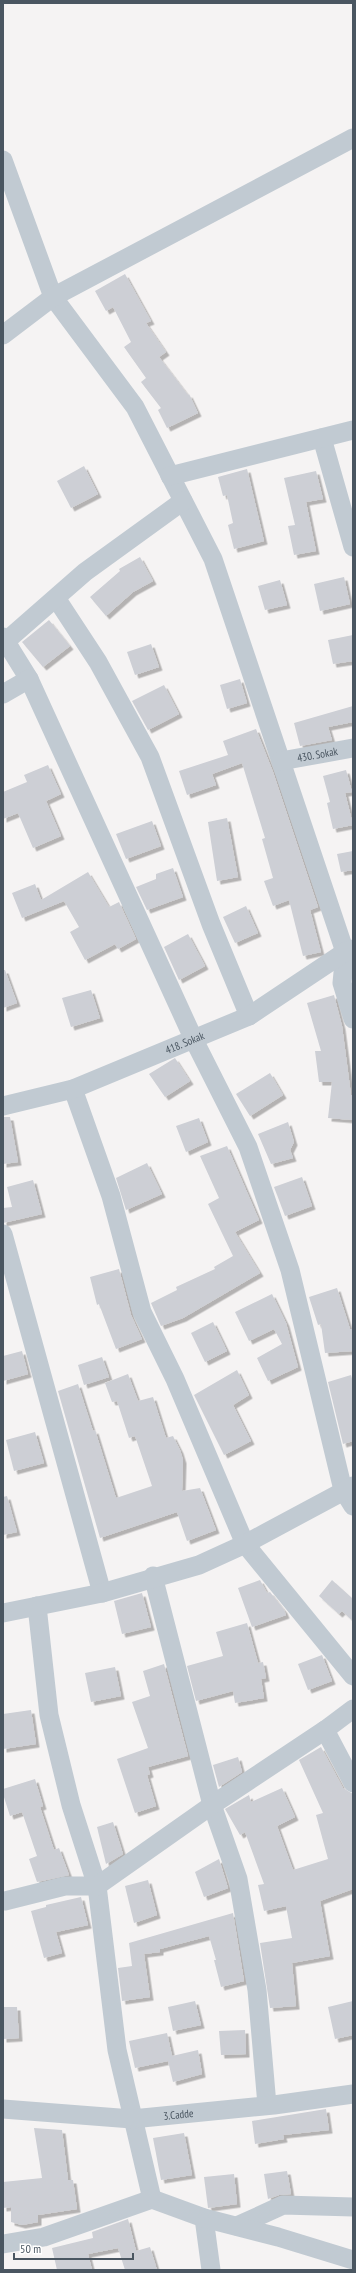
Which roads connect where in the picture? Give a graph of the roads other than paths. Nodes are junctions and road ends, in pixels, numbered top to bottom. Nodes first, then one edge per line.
1 (353, 138) edge
2 (3, 160) edge
3 (52, 297) junction
4 (3, 335) edge
5 (353, 430) edge
6 (322, 438) junction
7 (170, 476) junction
8 (183, 501) junction
9 (353, 547) edge
10 (56, 598) junction
11 (4, 639) edge
12 (29, 679) junction
13 (3, 694) edge
14 (353, 748) edge
15 (281, 761) junction
16 (349, 951) edge
17 (249, 1016) junction
18 (353, 1019) edge
19 (194, 1040) junction
20 (72, 1089) junction
21 (3, 1106) edge
22 (3, 1234) edge
23 (348, 1488) edge
24 (353, 1506) edge
25 (245, 1544) junction
26 (152, 1576) junction
27 (102, 1593) junction
28 (38, 1606) junction
29 (3, 1613) edge
30 (353, 1676) edge
31 (353, 1709) edge
32 (326, 1730) junction
33 (353, 1783) edge
34 (212, 1805) junction
35 (97, 1886) junction
36 (5, 1901) dead end
37 (353, 2094) edge
38 (268, 2105) junction
39 (3, 2109) edge
40 (132, 2119) junction
41 (152, 2199) junction
42 (353, 2207) edge
43 (204, 2218) junction
44 (237, 2226) junction
45 (3, 2244) edge
46 (353, 2260) edge
47 (211, 2270) edge

1 - 3 street
2 - 3 street
3 - 4 street
3 - 7 street
5 - 6 street
6 - 7 street
6 - 9 street
7 - 8 street
8 - 10 street
8 - 15 street
10 - 11 street
10 - 17 street
11 - 12 street
12 - 13 street
12 - 19 street
14 - 15 street, 430. Sokak
15 - 16 street
16 - 17 street, 418. Sokak
16 - 18 street
17 - 19 street, 418. Sokak
19 - 20 street, 418. Sokak
19 - 23 street
20 - 21 street, 418. Sokak
20 - 25 street
22 - 27 street
23 - 24 street
23 - 25 street
25 - 26 street
25 - 30 street
26 - 27 street
26 - 34 street
27 - 28 street
28 - 29 street
28 - 35 street
31 - 32 street
32 - 33 street
32 - 34 street
34 - 35 street
34 - 38 street
35 - 36 street
35 - 40 street
37 - 38 street, 3.Cadde
38 - 40 street, 3.Cadde
39 - 40 street, 3.Cadde
40 - 41 street
41 - 43 street
41 - 45 street
42 - 44 street
43 - 44 street
43 - 47 street
44 - 46 street

